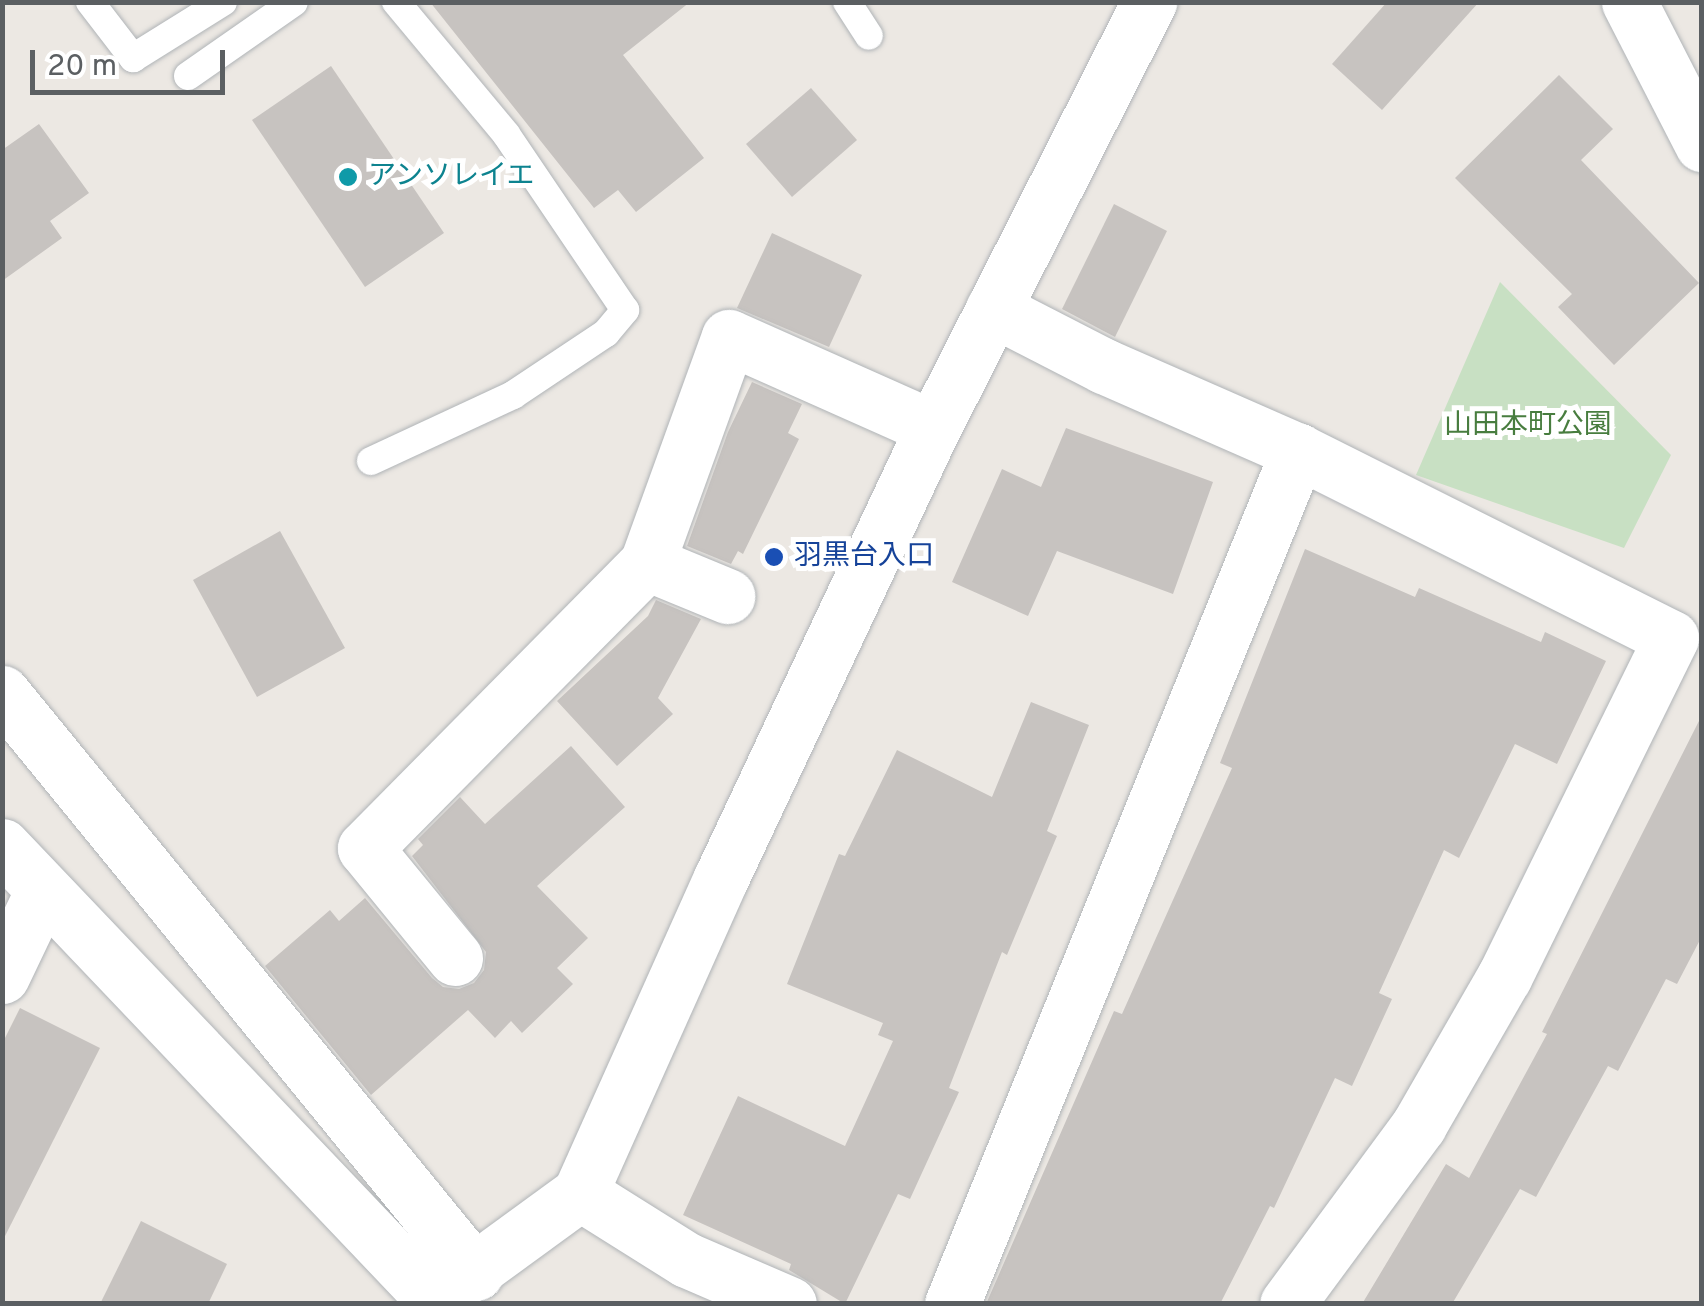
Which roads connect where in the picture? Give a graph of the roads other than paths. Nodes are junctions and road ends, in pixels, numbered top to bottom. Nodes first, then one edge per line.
1 (90, 2) edge
2 (223, 2) edge
3 (294, 2) edge
4 (396, 2) edge
5 (847, 2) edge
6 (1149, 2) edge
7 (1629, 2) edge
8 (869, 36) dead end
9 (188, 76) dead end
10 (1702, 144) edge
11 (993, 309) junction
12 (933, 428) junction
13 (1298, 451) junction
14 (371, 461) dead end
15 (647, 563) junction
16 (727, 596) dead end
17 (2, 692) edge
18 (2, 846) edge
19 (43, 890) junction
20 (454, 958) dead end
21 (2, 976) edge
22 (580, 1193) junction
23 (458, 1295) edge
24 (789, 1304) edge
25 (952, 1304) edge
26 (1287, 1304) edge

1 - 2 lane
3 - 9 lane
4 - 14 lane
5 - 8 lane
6 - 11 street
7 - 10 street
11 - 12 street
11 - 13 street
12 - 15 street
12 - 22 street
13 - 25 street
13 - 26 street
15 - 16 street
15 - 20 street
17 - 23 street
18 - 19 street
19 - 21 street
19 - 23 street
22 - 23 street
22 - 24 street

